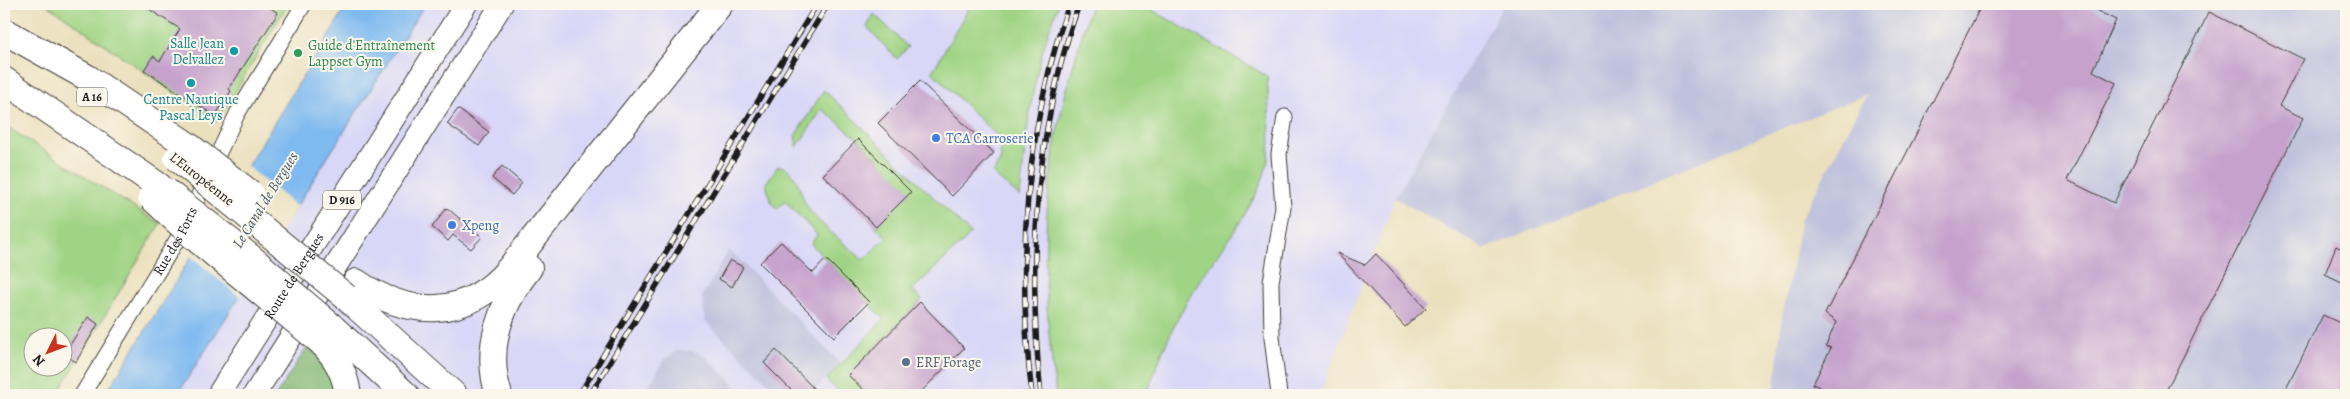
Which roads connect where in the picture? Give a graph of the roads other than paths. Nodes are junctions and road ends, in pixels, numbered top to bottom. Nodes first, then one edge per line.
1 (304, 4) edge
2 (466, 4) edge
3 (502, 4) edge
4 (720, 4) edge
5 (738, 4) edge
6 (4, 30) edge
7 (4, 39) edge
8 (4, 80) edge
9 (1284, 117) dead end
10 (183, 152) junction
11 (351, 290) junction
12 (326, 334) junction
13 (82, 395) edge
14 (218, 395) edge
15 (254, 395) edge
16 (348, 395) edge
17 (406, 395) edge
18 (454, 395) edge
19 (499, 395) edge
20 (1279, 395) edge

1 - 13 street, Rue des Forts
2 - 14 main road, Route de Bergues / D 916
3 - 15 main road, D 916
4 - 11 highway
5 - 19 highway
6 - 10 highway
7 - 10 highway, L'Européenne / A 16
8 - 12 highway, A 16, bridge
9 - 20 street
10 - 11 highway, L'Européenne / A 16, bridge
11 - 18 highway, L'Européenne / A 16
12 - 16 highway
12 - 17 highway

